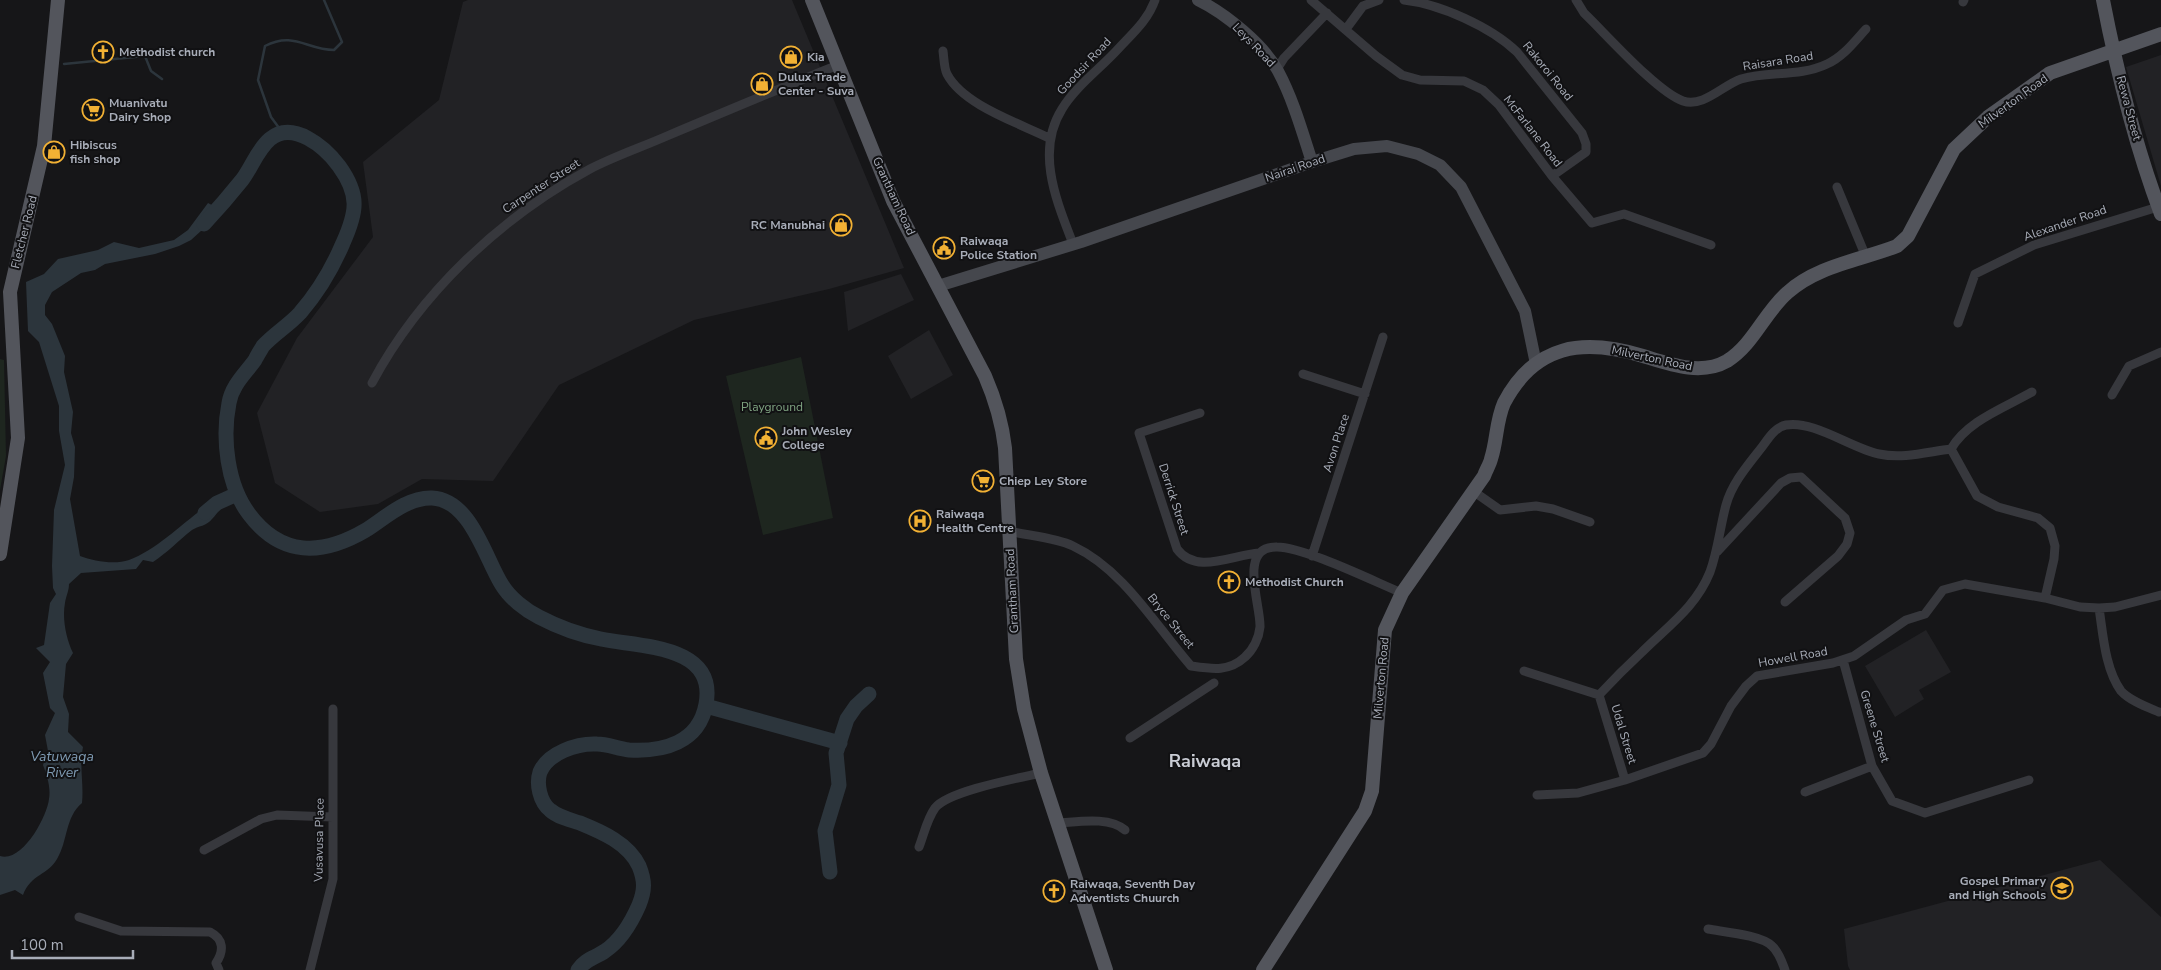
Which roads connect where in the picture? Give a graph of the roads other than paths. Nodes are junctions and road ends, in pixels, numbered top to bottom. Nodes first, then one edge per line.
1 (58, 0) edge
2 (812, 0) edge
3 (1156, 0) edge
4 (1198, 0) edge
5 (1312, 0) edge
6 (1379, 0) edge
7 (1404, 0) edge
8 (1576, 0) edge
9 (2103, 0) edge
10 (1327, 13) junction
11 (1346, 29) junction
12 (1866, 29) dead end
13 (2161, 34) edge
14 (2113, 50) junction
15 (942, 51) dead end
16 (838, 65) junction
17 (1277, 69) junction
18 (1049, 138) junction
19 (1312, 162) junction
20 (1552, 176) junction
21 (1837, 187) dead end
22 (2160, 210) edge
23 (1072, 244) junction
24 (1712, 245) dead end
25 (1866, 257) junction
26 (938, 286) junction
27 (5, 291) edge
28 (1958, 323) dead end
29 (1383, 337) dead end
30 (2161, 352) edge
31 (1536, 364) junction
32 (1303, 374) dead end
33 (372, 383) dead end
34 (2032, 392) dead end
35 (1365, 394) junction
36 (2112, 395) dead end
37 (1200, 413) dead end
38 (1951, 448) junction
39 (1473, 491) junction
40 (1590, 522) dead end
41 (1009, 531) junction
42 (1717, 552) junction
43 (1259, 553) junction
44 (0, 554) edge
45 (1312, 556) junction
46 (1402, 593) junction
47 (2161, 595) edge
48 (2045, 598) junction
49 (1785, 602) dead end
50 (2099, 608) junction
51 (1842, 660) junction
52 (1524, 671) dead end
53 (1214, 683) dead end
54 (1599, 695) junction
55 (333, 709) dead end
56 (2159, 712) dead end
57 (1130, 738) dead end
58 (1872, 766) junction
59 (1041, 773) junction
60 (1625, 780) junction
61 (2029, 780) dead end
62 (1805, 792) dead end
63 (1537, 795) dead end
64 (333, 817) junction
65 (1058, 823) junction
66 (1124, 830) dead end
67 (919, 847) dead end
68 (204, 850) dead end
69 (79, 917) dead end
70 (1708, 929) dead end
71 (219, 970) edge
72 (310, 970) edge
73 (1106, 970) edge
74 (1263, 970) edge
75 (1785, 970) edge

1 - 27 main road, Fletcher Road
2 - 16 main road, Grantham Road
3 - 18 street, Goodsir Road
4 - 17 street, Leys Road
5 - 10 street, McFarlane Road
6 - 11 street
7 - 20 street, Rakoroi Road
8 - 12 street, Raisara Road
9 - 14 main road, Rewa Street
10 - 11 street, McFarlane Road
10 - 17 street
11 - 20 street, McFarlane Road
13 - 14 main road, Milverton Road
14 - 22 main road, Rewa Street
14 - 25 main road, Milverton Road
15 - 18 street
16 - 26 main road, Grantham Road
16 - 33 street, Carpenter Street
17 - 19 street, Leys Road
18 - 23 street, Goodsir Road
19 - 23 street, Nairai Road
19 - 31 street, Nairai Road
20 - 24 street, McFarlane Road
21 - 25 street
22 - 28 street, Alexander Road
23 - 26 street, Nairai Road
25 - 31 main road, Milverton Road
26 - 41 main road, Grantham Road
27 - 44 main road, Fletcher Road
29 - 35 street, Avon Place
30 - 36 street
31 - 39 main road, Milverton Road
32 - 35 street
34 - 38 street
35 - 45 street, Avon Place
37 - 43 street, Derrick Street
38 - 42 street
38 - 48 street
39 - 40 street
39 - 46 main road, Milverton Road
41 - 43 street, Bryce Street
41 - 59 main road, Grantham Road
42 - 49 street
42 - 54 street
43 - 45 street
45 - 46 street
46 - 74 main road, Milverton Road
47 - 50 street, Howell Road
48 - 50 street, Howell Road
48 - 51 street, Howell Road
50 - 56 street
51 - 58 street, Greene Street
51 - 60 street, Howell Road
52 - 54 street
53 - 57 street
54 - 60 street, Udal Street
55 - 64 street, Vusavusa Place
58 - 61 street, Greene Street
58 - 62 street
59 - 65 main road, Grantham Road
59 - 67 street
60 - 63 street, Howell Road
64 - 68 street
64 - 72 street, Vusavusa Place
65 - 66 street
65 - 73 main road, Grantham Road
69 - 71 street
70 - 75 street

